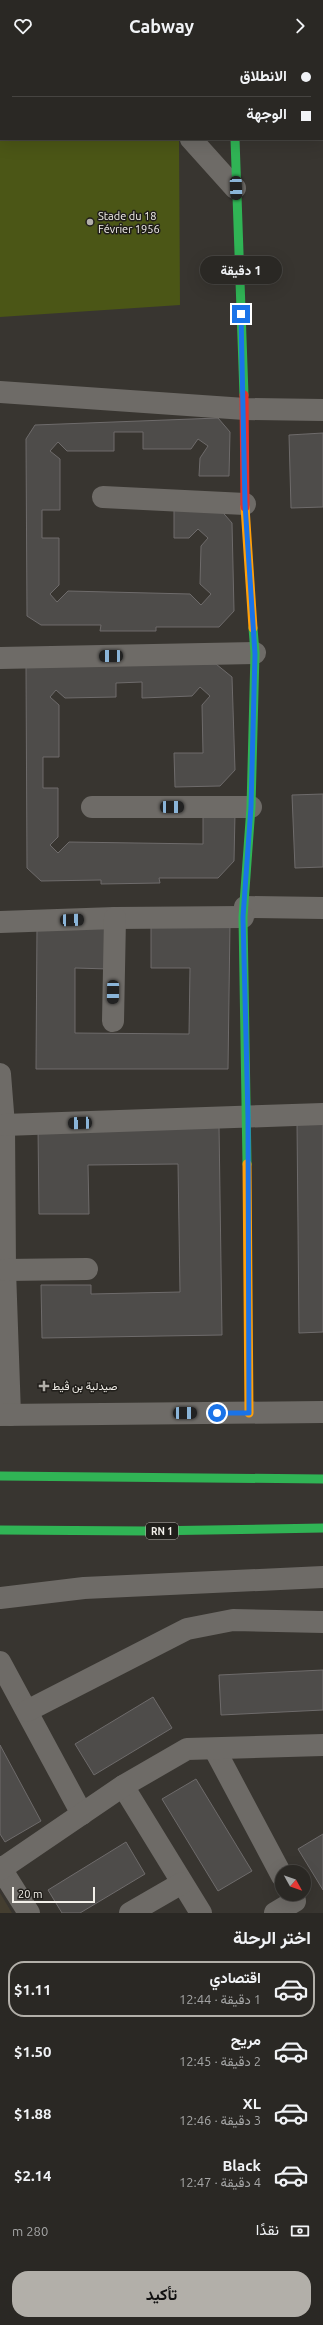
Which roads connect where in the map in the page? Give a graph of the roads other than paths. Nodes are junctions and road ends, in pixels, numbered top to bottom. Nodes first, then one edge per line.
1 (192, 140) edge
2 (235, 140) edge
3 (236, 188) junction
4 (0, 392) edge
5 (245, 409) junction
6 (323, 410) edge
7 (103, 497) dead end
8 (245, 504) junction
9 (255, 654) junction
10 (0, 658) edge
11 (92, 807) dead end
12 (251, 807) junction
13 (323, 908) edge
14 (244, 912) junction
15 (115, 918) junction
16 (0, 922) edge
17 (113, 1021) dead end
18 (0, 1074) edge
19 (323, 1114) edge
20 (248, 1117) junction
21 (4, 1125) junction
22 (87, 1269) dead end
23 (5, 1270) junction
24 (323, 1412) edge
25 (249, 1413) junction
26 (5, 1415) edge
27 (0, 1476) edge
28 (323, 1480) edge
29 (323, 1528) edge
30 (0, 1530) edge
31 (323, 1577) edge
32 (0, 1598) edge
33 (323, 1622) edge
34 (0, 1662) edge
35 (27, 1711) junction
36 (323, 1745) edge
37 (215, 1750) junction
38 (123, 1786) junction
39 (82, 1814) junction
40 (276, 1865) edge
41 (1, 1868) edge
42 (182, 1883) junction
43 (297, 1903) edge
44 (29, 1913) edge
45 (130, 1913) edge
46 (201, 1913) edge
47 (275, 1913) edge

1 - 3 street
2 - 3 main road
3 - 5 main road
4 - 5 street
5 - 6 street
5 - 8 main road
7 - 8 street
8 - 9 main road
9 - 10 street
9 - 12 main road
11 - 12 street
12 - 14 main road
13 - 14 street
14 - 15 street
14 - 20 main road
15 - 16 street
15 - 17 street
18 - 21 street
19 - 20 street
20 - 21 street
20 - 25 main road
21 - 23 street
22 - 23 street
23 - 26 street
24 - 25 street
25 - 26 street
27 - 28 main road
29 - 30 main road, RN 1
31 - 32 street
33 - 35 street
34 - 35 street
35 - 39 street
36 - 37 street
37 - 38 street
37 - 40 street
38 - 39 street
38 - 42 street
39 - 41 street
41 - 44 street
42 - 45 street
42 - 46 street
43 - 47 street

